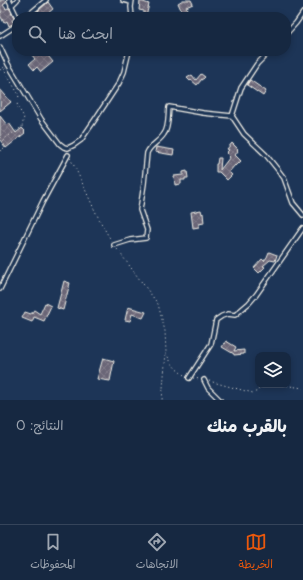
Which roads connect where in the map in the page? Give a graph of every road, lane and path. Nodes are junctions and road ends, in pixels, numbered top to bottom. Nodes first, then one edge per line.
1 (8, 0) edge
2 (17, 0) edge
3 (46, 0) edge
4 (123, 0) edge
5 (131, 1) edge
6 (11, 6) junction
7 (14, 12) edge
8 (32, 12) edge
9 (132, 12) edge
10 (303, 13) edge
11 (12, 28) edge
12 (291, 28) edge
13 (0, 36) edge
14 (0, 47) edge
15 (128, 56) edge
16 (265, 56) edge
17 (8, 64) junction
18 (0, 70) edge
19 (232, 116) junction
20 (0, 151) edge
21 (68, 155) joint
22 (303, 214) edge
23 (303, 228) edge
24 (114, 245) junction
25 (0, 289) edge
26 (166, 352) junction
27 (189, 378) junction
28 (204, 380) junction
29 (291, 386) edge
30 (259, 388) edge
31 (303, 388) edge
32 (162, 400) edge
33 (220, 400) edge

1 - 6 street
2 - 6 street
3 - 8 street
4 - 5 street
5 - 9 street
6 - 7 street
10 - 12 street
11 - 13 street
14 - 17 street
15 - 17 street
16 - 19 street
17 - 18 path
17 - 20 path
19 - 22 street
19 - 24 street
21 - 24 path
21 - 25 street
23 - 27 street
24 - 26 path
26 - 27 path
26 - 32 path
27 - 28 path
28 - 30 path
28 - 33 street
29 - 31 path

